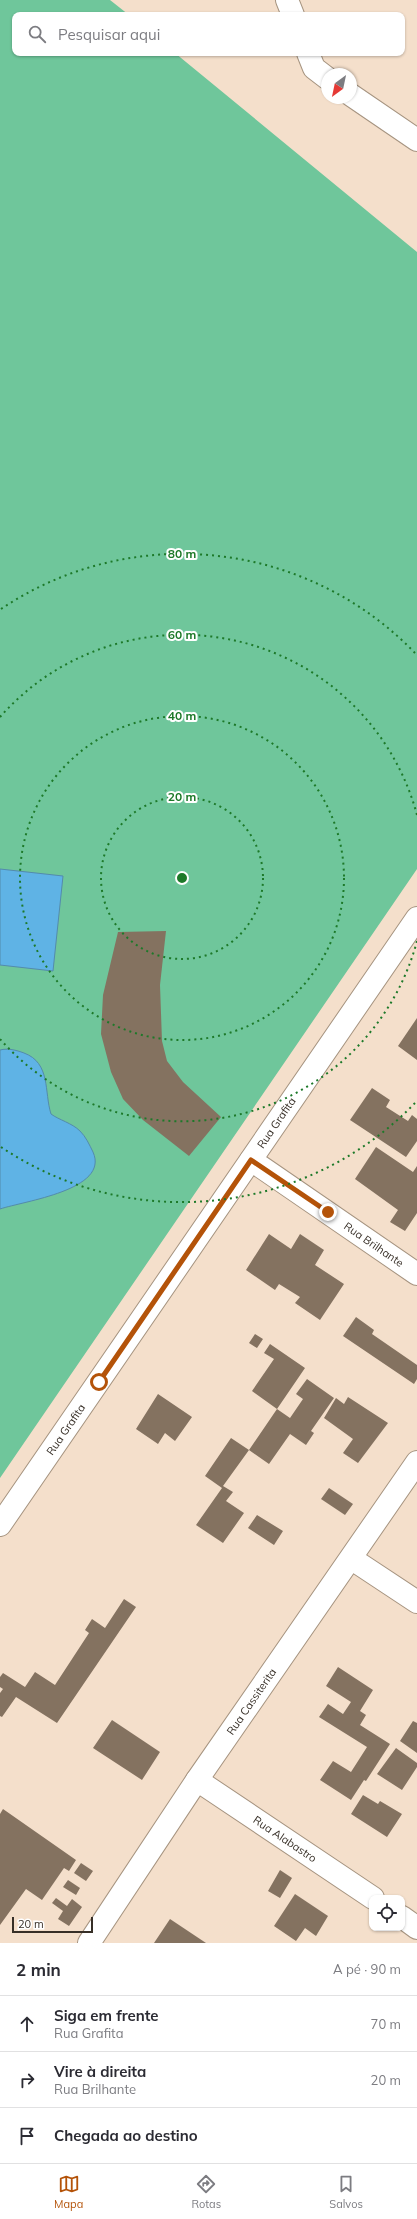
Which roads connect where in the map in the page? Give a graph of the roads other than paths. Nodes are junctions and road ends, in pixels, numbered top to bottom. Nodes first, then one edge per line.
1 (287, 0) edge
2 (292, 12) edge
3 (309, 56) edge
4 (321, 73) edge
5 (359, 101) edge
6 (417, 140) edge
7 (417, 918) edge
8 (251, 1160) junction
9 (417, 1274) edge
10 (417, 1462) edge
11 (0, 1525) edge
12 (352, 1559) junction
13 (417, 1602) edge
14 (197, 1780) junction
15 (369, 1895) edge
16 (405, 1920) edge
17 (417, 1928) edge
18 (89, 1943) edge

1 - 2 street
3 - 4 street
5 - 6 street
7 - 8 street, Rua Grafita
8 - 9 street, Rua Brilhante
8 - 11 street, Rua Grafita
10 - 12 street, Rua Cassiterita
12 - 13 street
12 - 14 street, Rua Cassiterita
14 - 15 street, Rua Alabastro
14 - 18 street, Rua Cassiterita
16 - 17 street

